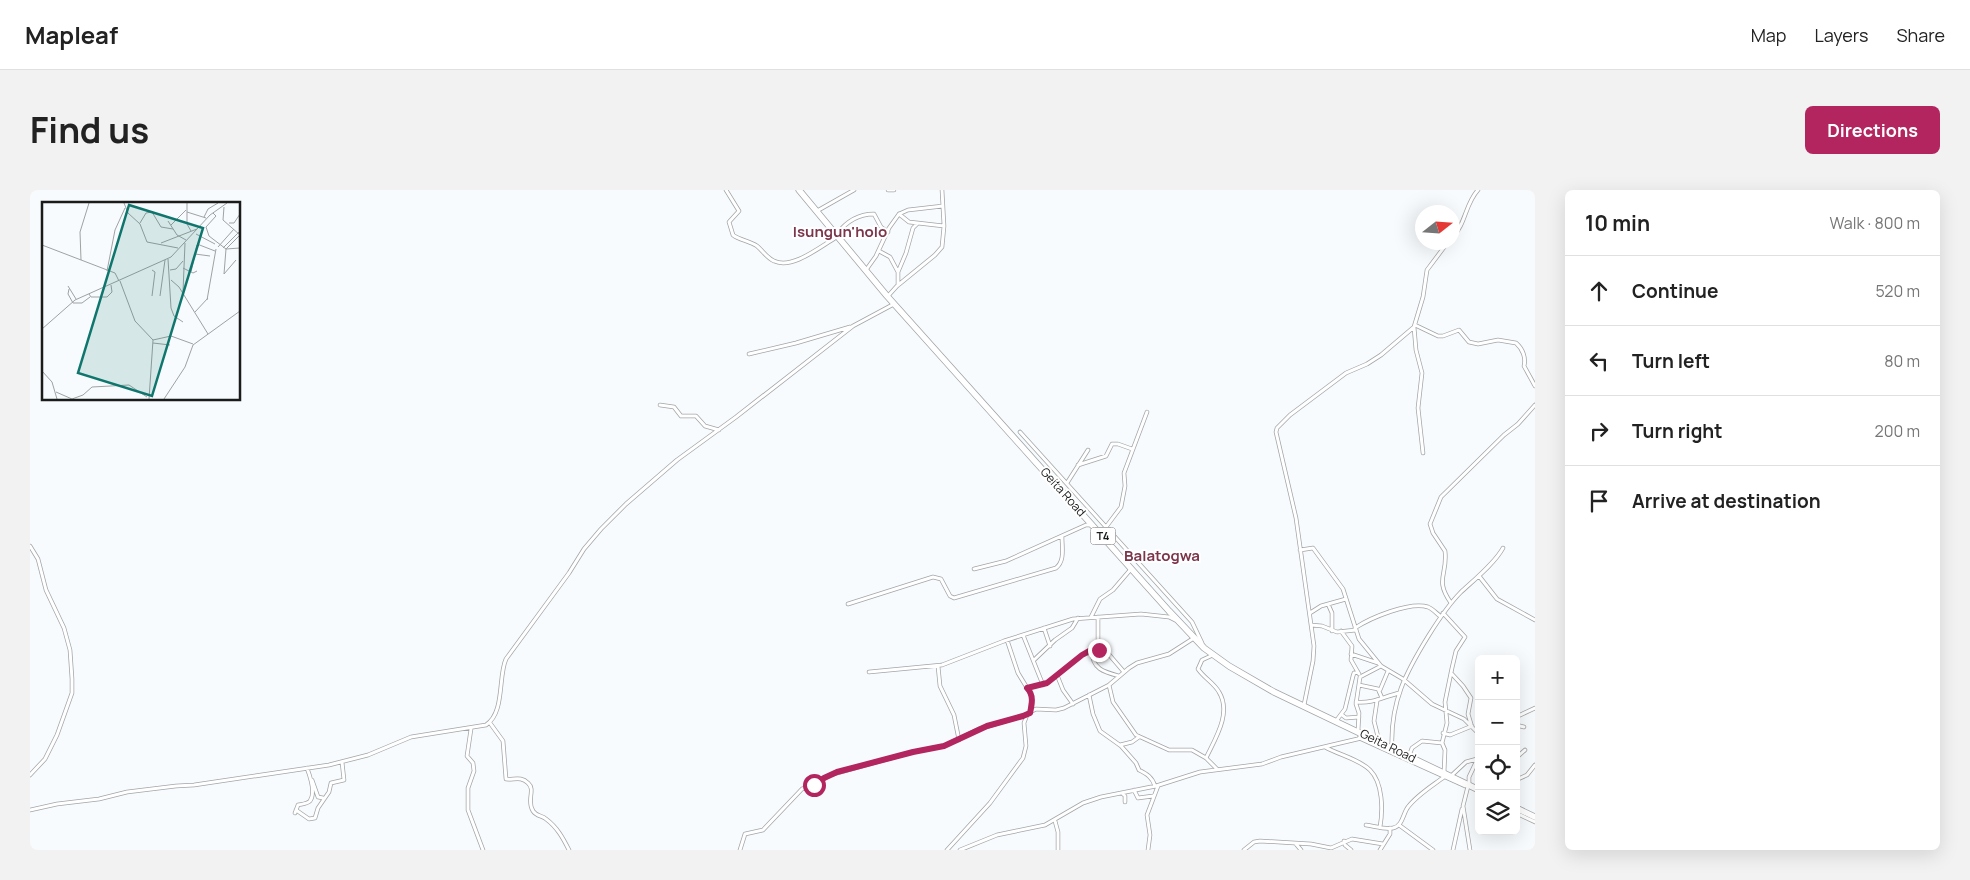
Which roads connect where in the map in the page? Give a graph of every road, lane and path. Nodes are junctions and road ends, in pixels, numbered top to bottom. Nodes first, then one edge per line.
1 (726, 190) edge
2 (799, 190) edge
3 (854, 190) edge
4 (888, 190) edge
5 (894, 190) edge
6 (942, 190) edge
7 (1478, 190) edge
8 (943, 206) junction
9 (817, 211) junction
10 (899, 214) junction
11 (917, 224) junction
12 (944, 226) junction
13 (1460, 229) edge
14 (888, 232) junction
15 (837, 236) junction
16 (1442, 250) edge
17 (879, 251) junction
18 (866, 270) junction
19 (898, 272) junction
20 (898, 285) junction
21 (887, 296) junction
22 (895, 304) junction
23 (853, 326) junction
24 (1414, 326) junction
25 (749, 354) dead end
26 (1535, 386) edge
27 (1535, 405) edge
28 (660, 406) dead end
29 (1148, 412) dead end
30 (719, 430) junction
31 (1020, 432) dead end
32 (1133, 449) junction
33 (1088, 450) dead end
34 (1423, 453) dead end
35 (1078, 465) junction
36 (1066, 483) junction
37 (1092, 525) junction
38 (1106, 527) junction
39 (1062, 537) junction
40 (30, 546) edge
41 (1503, 548) dead end
42 (1300, 550) junction
43 (974, 569) dead end
44 (1131, 569) junction
45 (1479, 576) junction
46 (1346, 599) junction
47 (1451, 603) junction
48 (848, 604) dead end
49 (1328, 604) junction
50 (1443, 612) junction
51 (1309, 613) junction
52 (1440, 616) junction
53 (1091, 617) junction
54 (1098, 617) junction
55 (1078, 618) junction
56 (1535, 620) edge
57 (1180, 623) junction
58 (1311, 625) junction
59 (1044, 628) junction
60 (1356, 629) junction
61 (1332, 631) junction
62 (1341, 631) junction
63 (1023, 635) junction
64 (1194, 638) junction
65 (1007, 640) junction
66 (1050, 646) junction
67 (1103, 648) junction
68 (1204, 648) junction
69 (1092, 651) junction
70 (1351, 654) junction
71 (1213, 655) junction
72 (1034, 660) junction
73 (1380, 665) junction
74 (938, 666) junction
75 (1388, 671) junction
76 (869, 672) dead end
77 (1124, 672) junction
78 (1451, 673) junction
79 (1359, 674) junction
80 (1057, 675) junction
81 (1119, 676) junction
82 (1404, 679) junction
83 (1043, 684) junction
84 (1109, 685) junction
85 (1359, 685) junction
86 (1027, 688) junction
87 (1380, 690) junction
88 (1399, 693) junction
89 (1089, 695) junction
90 (1382, 698) junction
91 (1377, 701) junction
92 (1356, 702) junction
93 (1073, 704) junction
94 (1304, 706) junction
95 (1535, 708) edge
96 (1444, 710) junction
97 (1028, 714) junction
98 (1342, 715) junction
99 (1520, 716) edge
100 (1359, 717) junction
101 (1336, 721) junction
102 (490, 723) junction
103 (1471, 726) junction
104 (1520, 726) edge
105 (1524, 727) dead end
106 (471, 728) junction
107 (1475, 730) edge
108 (1443, 733) junction
109 (1358, 734) junction
110 (1139, 737) junction
111 (959, 740) junction
112 (1380, 742) junction
113 (1442, 743) junction
114 (1120, 744) junction
115 (1325, 747) junction
116 (1392, 748) junction
117 (1525, 750) dead end
118 (1520, 754) edge
119 (1409, 756) junction
120 (1206, 758) junction
121 (1475, 759) edge
122 (342, 762) junction
123 (1475, 764) edge
124 (1535, 765) edge
125 (302, 768) junction
126 (307, 768) junction
127 (1217, 769) junction
128 (30, 775) edge
129 (310, 775) junction
130 (1446, 776) junction
131 (1520, 778) edge
132 (1157, 786) junction
133 (1469, 786) junction
134 (1134, 790) junction
135 (1477, 790) edge
136 (1121, 793) junction
137 (1154, 795) junction
138 (325, 798) junction
139 (1125, 802) dead end
140 (1463, 806) junction
141 (30, 810) edge
142 (1520, 810) edge
143 (1520, 814) edge
144 (1535, 816) edge
145 (1055, 820) junction
146 (1535, 822) edge
147 (1366, 825) dead end
148 (1399, 825) junction
149 (1380, 827) junction
150 (1390, 828) junction
151 (1344, 841) junction
152 (1295, 844) junction
153 (1383, 844) junction
154 (483, 850) edge
155 (569, 850) edge
156 (740, 850) edge
157 (947, 850) edge
158 (960, 850) edge
159 (1058, 850) edge
160 (1148, 850) edge
161 (1244, 850) edge
162 (1302, 850) edge
163 (1351, 850) edge
164 (1380, 850) edge
165 (1433, 850) edge
166 (1453, 850) edge
167 (1470, 850) edge

1 - 15 street
2 - 9 highway, Geita Road / T4
3 - 9 street
4 - 5 street
6 - 8 street
7 - 13 street
8 - 10 street
8 - 12 street
9 - 15 highway, Geita Road / T4
10 - 11 street
10 - 14 street
11 - 12 street
11 - 19 street
12 - 20 street
14 - 15 street
14 - 17 street
15 - 18 highway, Geita Road / T4
16 - 24 street
17 - 18 street
17 - 19 street
18 - 21 highway, Geita Road / T4
19 - 20 street
20 - 21 street
21 - 22 highway, Geita Road / T4
22 - 23 street
22 - 37 highway, Geita Road / T4
23 - 25 street
23 - 30 street
24 - 26 street
24 - 34 street
24 - 42 street
27 - 47 street
28 - 30 street
29 - 32 street
30 - 102 street
31 - 36 street
32 - 35 street
32 - 38 street
33 - 35 street
35 - 36 street
36 - 38 street
37 - 39 street
37 - 44 highway, Geita Road / T4
38 - 68 street
39 - 43 street
39 - 48 street
40 - 128 street
41 - 45 street
42 - 46 street
42 - 51 street
44 - 53 street
44 - 57 highway, Geita Road / T4
45 - 47 street
45 - 56 street
46 - 49 street
46 - 60 street
47 - 50 street
49 - 51 street
49 - 61 street
50 - 52 street
50 - 78 street
51 - 58 street
52 - 60 street
52 - 82 street
53 - 54 street
53 - 55 street
54 - 57 street
54 - 67 street
55 - 59 street
55 - 66 street
57 - 64 highway, Geita Road / T4
58 - 61 street
58 - 94 street
59 - 63 street
59 - 66 street
60 - 62 street
60 - 73 street
61 - 62 street
62 - 70 street
63 - 65 street
63 - 72 street
64 - 68 highway, Geita Road / T4
64 - 77 street
65 - 74 street
65 - 86 street
66 - 72 street
67 - 69 street
67 - 77 street
68 - 71 highway, Geita Road / T4
69 - 80 street
69 - 81 street
70 - 73 street
70 - 79 street
71 - 94 highway, Geita Road / T4
71 - 120 street
72 - 83 street
73 - 75 street
73 - 79 street
74 - 76 street
74 - 111 street
75 - 82 street
75 - 87 street
77 - 81 street
78 - 96 street
78 - 103 street
79 - 85 street
79 - 98 street
80 - 83 street
80 - 93 street
81 - 84 street
82 - 88 street
82 - 96 street
83 - 86 street
84 - 89 street
84 - 110 street
85 - 87 street
85 - 92 street
86 - 97 street
87 - 90 street
88 - 90 street
88 - 116 street
89 - 93 street
89 - 114 street
90 - 91 street
91 - 92 street
91 - 112 street
92 - 100 street
93 - 97 street
94 - 101 highway, Geita Road / T4
95 - 99 street
96 - 103 street
96 - 108 street
97 - 111 street
97 - 157 street
98 - 100 street
98 - 101 street
100 - 109 street
101 - 109 highway, Geita Road / T4
102 - 106 street
102 - 155 street
103 - 107 street
103 - 108 street
104 - 105 street
106 - 122 street
106 - 154 street
108 - 113 street
109 - 112 highway, Geita Road / T4
109 - 115 street
109 - 130 street
110 - 114 street
110 - 120 street
111 - 156 street
112 - 116 highway, Geita Road / T4
113 - 119 street
113 - 130 street
114 - 132 street
115 - 127 street
115 - 149 street
116 - 119 highway, Geita Road / T4
117 - 118 street
119 - 130 highway, Geita Road / T4
120 - 127 street
121 - 130 street
122 - 126 street
122 - 138 street
123 - 133 street
124 - 131 street
125 - 126 street
125 - 129 street
125 - 141 street
126 - 129 street
127 - 132 street
129 - 138 street
129 - 138 street
130 - 133 highway, Geita Road / T4
130 - 148 street
132 - 134 street
132 - 137 street
133 - 135 highway, Geita Road / T4
133 - 140 street
134 - 136 street
134 - 137 street
136 - 139 street
136 - 145 street
137 - 160 street
140 - 166 street
140 - 167 street
142 - 144 highway
143 - 146 street
145 - 158 street
145 - 159 street
147 - 149 street
148 - 150 street
148 - 165 street
149 - 150 street
150 - 153 street
151 - 152 street
151 - 153 street
151 - 163 street
152 - 161 street
152 - 162 street
153 - 164 street

